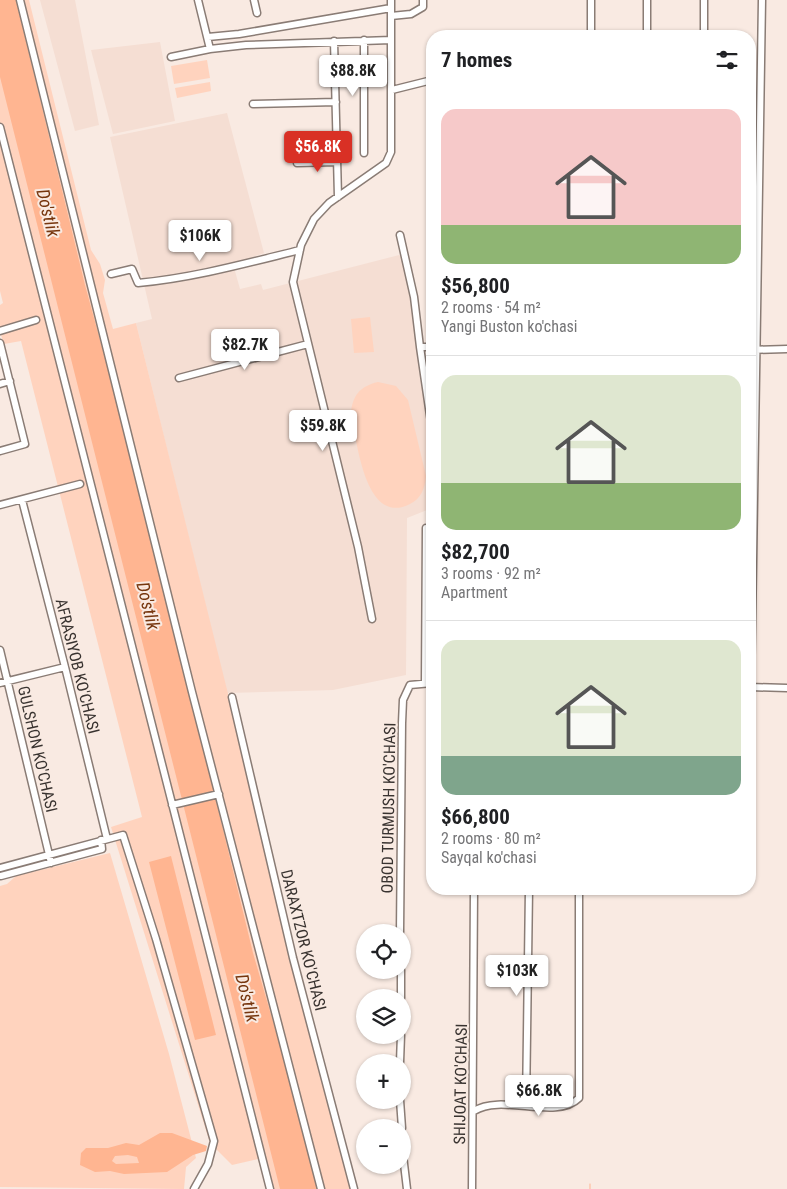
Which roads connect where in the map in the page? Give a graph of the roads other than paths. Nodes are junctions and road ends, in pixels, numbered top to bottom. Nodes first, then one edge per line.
1 (20, 0) edge
2 (198, 0) edge
3 (254, 0) edge
4 (391, 0) edge
5 (423, 0) edge
6 (591, 0) edge
7 (647, 0) edge
8 (704, 0) edge
9 (762, 0) edge
10 (391, 8) junction
11 (257, 13) dead end
12 (391, 16) junction
13 (591, 30) edge
14 (647, 30) edge
15 (704, 30) edge
16 (208, 37) junction
17 (364, 40) junction
18 (391, 40) junction
19 (334, 41) junction
20 (210, 49) junction
21 (171, 57) dead end
22 (426, 82) edge
23 (392, 90) junction
24 (336, 102) junction
25 (253, 104) dead end
26 (0, 127) edge
27 (364, 153) dead end
28 (337, 162) junction
29 (297, 163) dead end
30 (338, 197) junction
31 (756, 233) edge
32 (400, 235) dead end
33 (300, 250) junction
34 (111, 274) dead end
35 (36, 320) dead end
36 (0, 332) edge
37 (0, 343) edge
38 (308, 344) junction
39 (426, 346) edge
40 (420, 347) junction
41 (787, 349) edge
42 (756, 350) edge
43 (179, 378) dead end
44 (10, 381) junction
45 (0, 384) edge
46 (426, 388) edge
47 (0, 451) edge
48 (80, 484) dead end
49 (22, 500) junction
50 (0, 506) edge
51 (372, 619) dead end
52 (0, 650) edge
53 (65, 666) junction
54 (8, 681) junction
55 (0, 683) edge
56 (426, 683) edge
57 (756, 687) edge
58 (787, 688) edge
59 (232, 696) dead end
60 (220, 794) junction
61 (172, 805) junction
62 (104, 840) junction
63 (49, 854) junction
64 (51, 863) junction
65 (0, 867) edge
66 (1, 876) edge
67 (474, 895) edge
68 (529, 895) edge
69 (578, 895) edge
70 (400, 924) edge
71 (526, 1106) junction
72 (474, 1111) junction
73 (405, 1174) edge
74 (194, 1189) edge
75 (270, 1189) edge
76 (321, 1189) edge
77 (354, 1189) edge
78 (407, 1189) edge
79 (472, 1189) edge

1 - 60 street
2 - 16 street
3 - 11 street
4 - 10 street
5 - 12 street
6 - 13 street
7 - 14 street
8 - 15 street
9 - 31 street
10 - 12 street
10 - 16 street
12 - 18 street
16 - 20 street
17 - 18 street
17 - 19 street
17 - 27 street
18 - 23 street
19 - 20 street
19 - 24 street
20 - 21 street
22 - 23 street
23 - 30 street
24 - 25 street
24 - 28 street
26 - 61 street
28 - 29 street
28 - 30 street
30 - 33 street
32 - 40 street
33 - 34 street
33 - 38 street
35 - 36 street
37 - 44 street
38 - 43 street
38 - 51 street
39 - 40 street
40 - 46 street
41 - 42 street
44 - 45 street
44 - 47 street
48 - 49 street
49 - 50 street
49 - 53 street, AFRASIYOB KO'CHASI
52 - 54 street, GULSHON KO'CHASI
53 - 54 street
53 - 62 street, AFRASIYOB KO'CHASI
54 - 55 street
54 - 63 street, GULSHON KO'CHASI
56 - 70 street, OBOD TURMUSH KO'CHASI
57 - 58 street
59 - 77 street, DARAXTZOR KO'CHASI
60 - 61 street
60 - 76 street
61 - 75 street
62 - 63 street
62 - 64 street
62 - 74 street
63 - 64 street, GULSHON KO'CHASI
63 - 65 street
64 - 66 street
65 - 66 street
67 - 72 street, SHIJOAT KO'CHASI
68 - 71 street
69 - 71 street
71 - 72 street
72 - 79 street, SHIJOAT KO'CHASI
73 - 78 street

